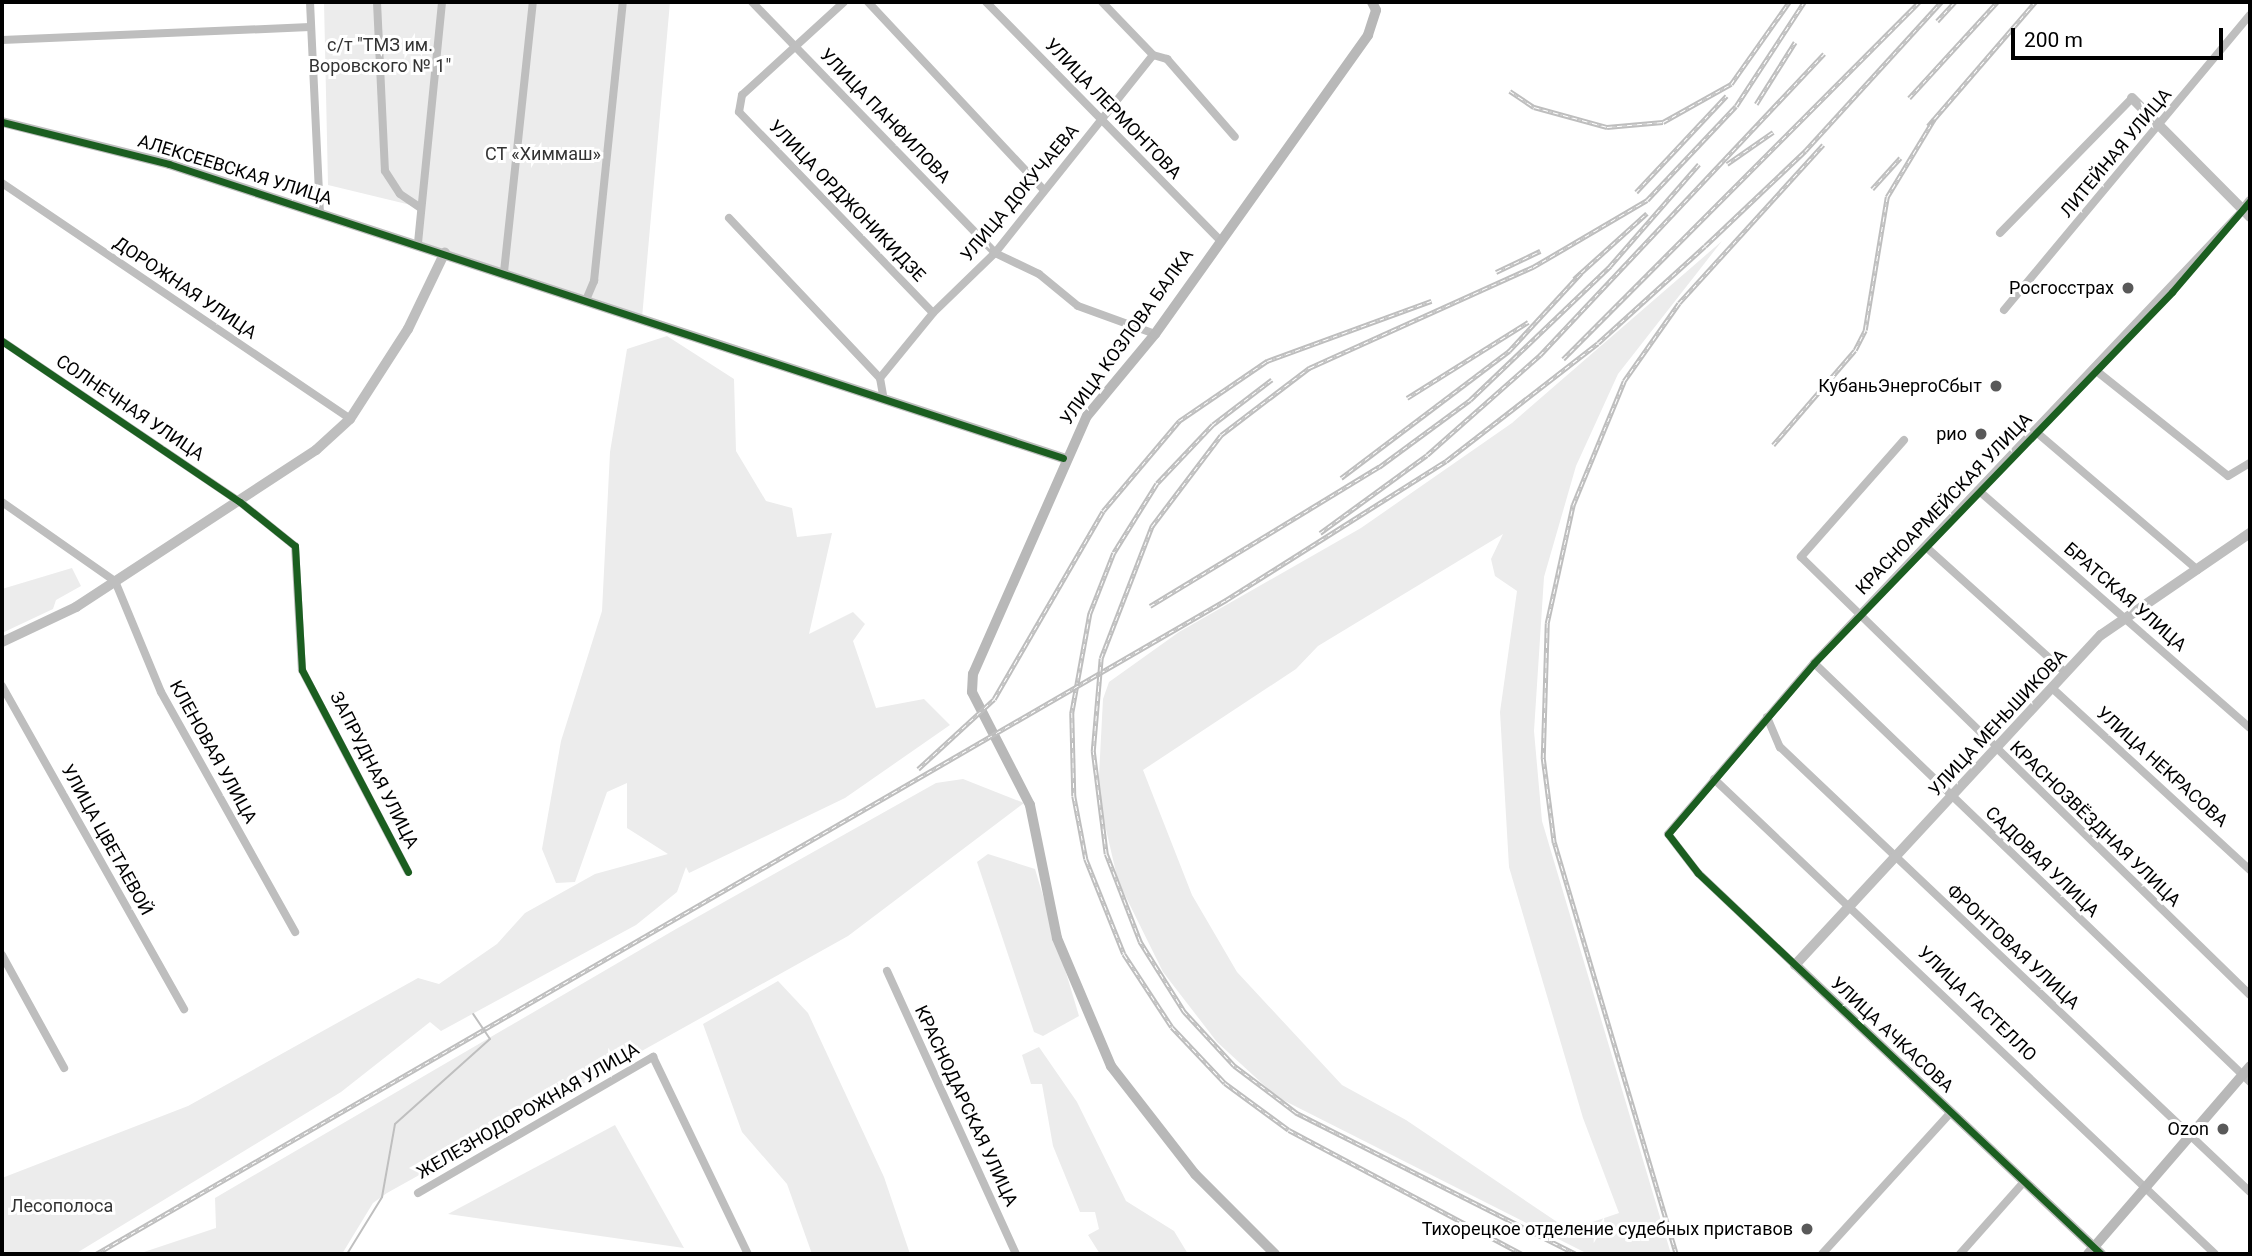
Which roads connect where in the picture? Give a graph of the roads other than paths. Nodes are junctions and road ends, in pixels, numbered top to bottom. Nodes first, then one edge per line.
1 (310, 2) edge
2 (377, 2) edge
3 (442, 2) edge
4 (533, 2) edge
5 (622, 2) edge
6 (752, 2) edge
7 (844, 2) edge
8 (868, 2) edge
9 (986, 2) edge
10 (1102, 2) edge
11 (1374, 6) edge
12 (2250, 15) edge
13 (310, 27) junction
14 (2, 40) edge
15 (796, 47) junction
16 (1153, 55) junction
17 (2132, 98) joint
18 (1102, 120) junction
19 (2, 122) edge
20 (2159, 126) junction
21 (1235, 137) dead end
22 (2, 183) edge
23 (1043, 188) junction
24 (2250, 201) edge
25 (419, 207) junction
26 (320, 213) junction
27 (2246, 214) edge
28 (729, 218) dead end
29 (2000, 233) dead end
30 (1218, 239) junction
31 (418, 243) junction
32 (444, 252) junction
33 (995, 253) junction
34 (505, 272) junction
35 (586, 300) junction
36 (2004, 310) dead end
37 (933, 313) junction
38 (1155, 334) junction
39 (2, 341) edge
40 (2094, 369) junction
41 (880, 378) junction
42 (883, 395) junction
43 (350, 419) junction
44 (2035, 431) junction
45 (1904, 440) dead end
46 (1063, 458) junction
47 (2250, 463) edge
48 (1978, 490) junction
49 (2, 502) edge
50 (240, 502) junction
51 (2250, 533) edge
52 (1926, 547) junction
53 (2198, 570) junction
54 (115, 581) junction
55 (1858, 617) junction
56 (2125, 617) junction
57 (2, 642) edge
58 (1814, 663) junction
59 (2065, 672) junction
60 (2, 686) edge
61 (2052, 688) junction
62 (1767, 716) junction
63 (2250, 728) edge
64 (1994, 749) junction
65 (1714, 779) junction
66 (1952, 797) junction
67 (1668, 834) joint
68 (1895, 857) junction
69 (2250, 870) edge
70 (408, 872) dead end
71 (1851, 907) junction
72 (295, 932) dead end
73 (2, 956) edge
74 (1795, 965) junction
75 (887, 971) dead end
76 (2250, 995) edge
77 (184, 1009) dead end
78 (64, 1068) dead end
79 (2248, 1074) edge
80 (1951, 1112) junction
81 (2190, 1135) junction
82 (2024, 1182) junction
83 (2145, 1188) junction
84 (2250, 1192) edge
85 (418, 1193) dead end
86 (2094, 1252) edge
87 (748, 1254) edge
88 (1016, 1254) edge
89 (1275, 1254) edge
90 (1822, 1254) edge
91 (1960, 1254) edge
92 (2215, 1254) edge

1 - 13 street
2 - 25 street
3 - 25 street
4 - 34 street
5 - 35 street
6 - 15 street, УЛИЦА ПАНФИЛОВА
7 - 15 street
8 - 23 street
9 - 18 street, УЛИЦА ЛЕРМОНТОВА
10 - 16 street
11 - 30 main road, УЛИЦА КОЗЛОВА БАЛКА
12 - 20 street, ЛИТЕЙНАЯ УЛИЦА
13 - 14 street
13 - 26 street
15 - 33 street, УЛИЦА ПАНФИЛОВА
15 - 37 street, УЛИЦА ОРДЖОНИКИДЗЕ
16 - 18 street, УЛИЦА ДОКУЧАЕВА
16 - 21 street
17 - 20 street
17 - 29 street
18 - 23 street, УЛИЦА ДОКУЧАЕВА
18 - 30 street, УЛИЦА ЛЕРМОНТОВА
19 - 26 street, АЛЕКСЕЕВСКАЯ УЛИЦА
20 - 27 street
20 - 36 street, ЛИТЕЙНАЯ УЛИЦА
22 - 43 street, ДОРОЖНАЯ УЛИЦА
23 - 33 street, УЛИЦА ДОКУЧАЕВА
24 - 27 street, КРАСНОАРМЕЙСКАЯ УЛИЦА
25 - 31 street
26 - 31 street, АЛЕКСЕЕВСКАЯ УЛИЦА
27 - 40 street, КРАСНОАРМЕЙСКАЯ УЛИЦА
28 - 41 street
30 - 38 main road, УЛИЦА КОЗЛОВА БАЛКА
31 - 32 street, АЛЕКСЕЕВСКАЯ УЛИЦА
32 - 34 street, АЛЕКСЕЕВСКАЯ УЛИЦА
32 - 43 street
33 - 37 street, УЛИЦА ДОКУЧАЕВА
33 - 38 street
34 - 35 street, АЛЕКСЕЕВСКАЯ УЛИЦА
35 - 42 street, АЛЕКСЕЕВСКАЯ УЛИЦА
37 - 41 street, УЛИЦА ДОКУЧАЕВА
38 - 46 main road, УЛИЦА КОЗЛОВА БАЛКА
39 - 50 street, СОЛНЕЧНАЯ УЛИЦА
40 - 44 street, КРАСНОАРМЕЙСКАЯ УЛИЦА
40 - 47 street
41 - 42 street
42 - 46 street, АЛЕКСЕЕВСКАЯ УЛИЦА
43 - 50 street
44 - 48 street, КРАСНОАРМЕЙСКАЯ УЛИЦА
44 - 53 street
45 - 55 street, КРАСНОЗВЁЗДНАЯ УЛИЦА
46 - 89 main road, УЛИЦА КОЗЛОВА БАЛКА
48 - 52 street, КРАСНОАРМЕЙСКАЯ УЛИЦА
48 - 56 street, БРАТСКАЯ УЛИЦА
49 - 54 street
50 - 54 street
50 - 70 street, ЗАПРУДНАЯ УЛИЦА
51 - 53 street, УЛИЦА МЕНЬШИКОВА
52 - 55 street, КРАСНОАРМЕЙСКАЯ УЛИЦА
52 - 59 street
53 - 56 street, УЛИЦА МЕНЬШИКОВА
54 - 57 street
54 - 72 street, КЛЕНОВАЯ УЛИЦА
55 - 58 street, КРАСНОАРМЕЙСКАЯ УЛИЦА
55 - 64 street, КРАСНОЗВЁЗДНАЯ УЛИЦА
56 - 59 street, УЛИЦА МЕНЬШИКОВА
56 - 63 street, БРАТСКАЯ УЛИЦА
58 - 62 street, КРАСНОАРМЕЙСКАЯ УЛИЦА
58 - 66 street, САДОВАЯ УЛИЦА
59 - 61 street, УЛИЦА МЕНЬШИКОВА
60 - 77 street, УЛИЦА ЦВЕТАЕВОЙ
61 - 64 street, УЛИЦА МЕНЬШИКОВА
61 - 69 street, УЛИЦА НЕКРАСОВА
62 - 65 street, КРАСНОАРМЕЙСКАЯ УЛИЦА
62 - 68 street, ФРОНТОВАЯ УЛИЦА
64 - 66 street, УЛИЦА МЕНЬШИКОВА
64 - 76 street, КРАСНОЗВЁЗДНАЯ УЛИЦА
65 - 67 street, КРАСНОАРМЕЙСКАЯ УЛИЦА
65 - 71 street, УЛИЦА ГАСТЕЛЛО
66 - 68 street, УЛИЦА МЕНЬШИКОВА
66 - 79 street, САДОВАЯ УЛИЦА
67 - 74 street, УЛИЦА АЧКАСОВА
68 - 71 street, УЛИЦА МЕНЬШИКОВА
68 - 81 street, ФРОНТОВАЯ УЛИЦА
71 - 74 street, УЛИЦА МЕНЬШИКОВА
71 - 83 street, УЛИЦА ГАСТЕЛЛО
73 - 78 street
74 - 80 street, УЛИЦА АЧКАСОВА
75 - 88 street, КРАСНОДАРСКАЯ УЛИЦА
79 - 81 main road
80 - 82 street, УЛИЦА АЧКАСОВА
80 - 90 street
81 - 83 main road
81 - 84 street, ФРОНТОВАЯ УЛИЦА
82 - 86 street, УЛИЦА АЧКАСОВА
82 - 91 street
83 - 86 main road
83 - 92 street, УЛИЦА ГАСТЕЛЛО
85 - 87 street, ЖЕЛЕЗНОДОРОЖНАЯ УЛИЦА

